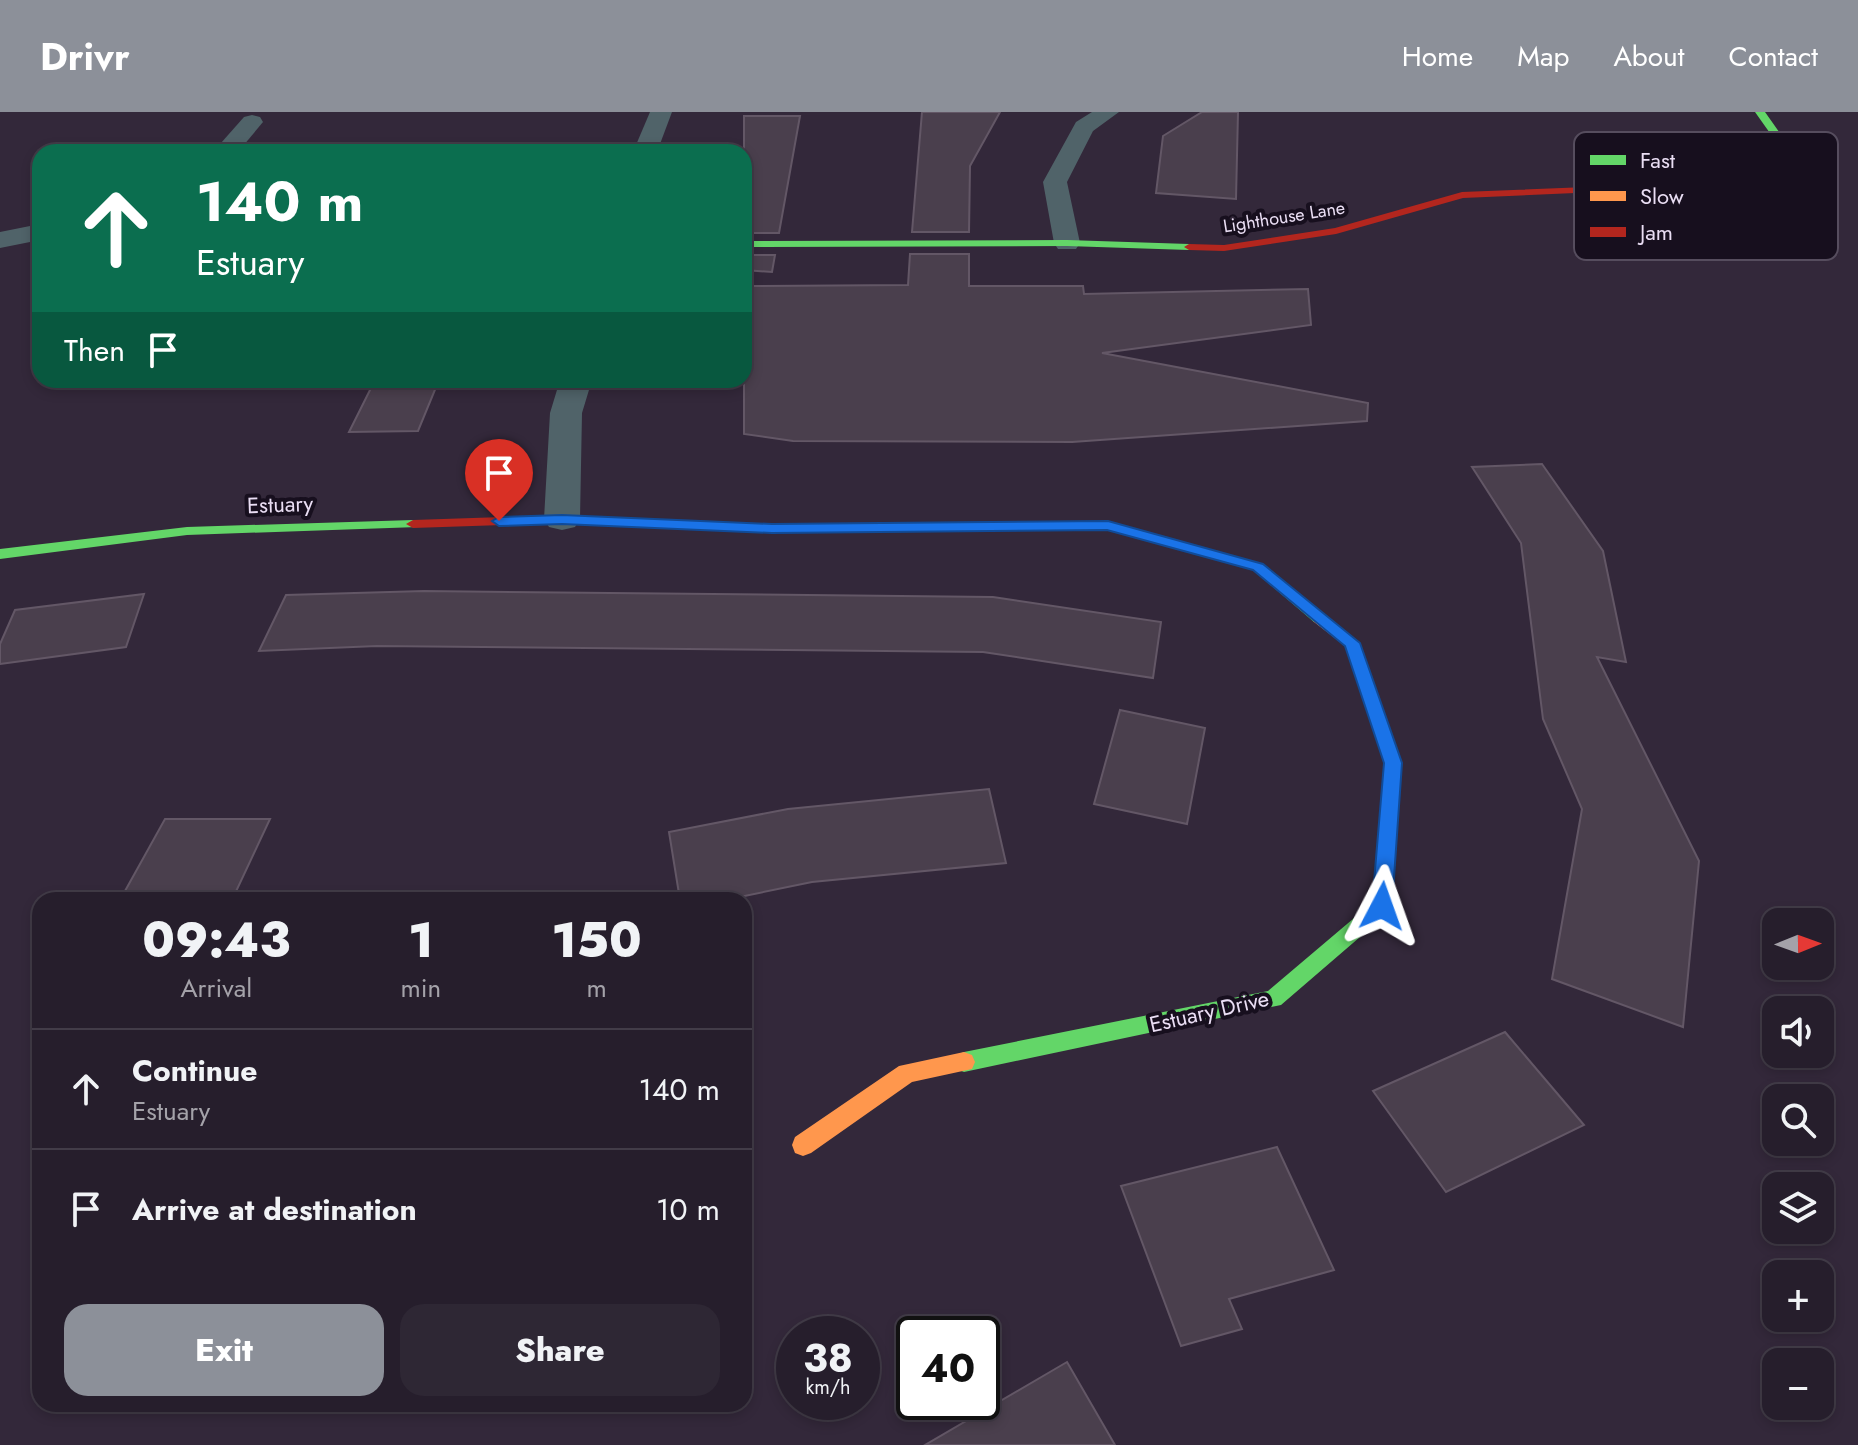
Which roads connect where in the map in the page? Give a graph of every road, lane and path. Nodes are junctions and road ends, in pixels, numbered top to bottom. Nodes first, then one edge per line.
1 (661, 112) edge
2 (1108, 112) edge
3 (1760, 112) edge
4 (252, 122) dead end
5 (1774, 132) edge
6 (232, 144) edge
7 (648, 144) edge
8 (1574, 191) edge
9 (32, 234) edge
10 (0, 240) edge
11 (1067, 243) junction
12 (752, 244) edge
13 (574, 388) edge
14 (562, 519) junction
15 (0, 554) edge
16 (803, 1145) dead end

1 - 7 street
2 - 11 street
3 - 5 street, Lighthouse Lane
4 - 6 street
8 - 11 street, Lighthouse Lane
9 - 10 street
11 - 12 street, Lighthouse Lane
13 - 14 street
14 - 15 street, Estuary
14 - 16 street, Estuary Drive

